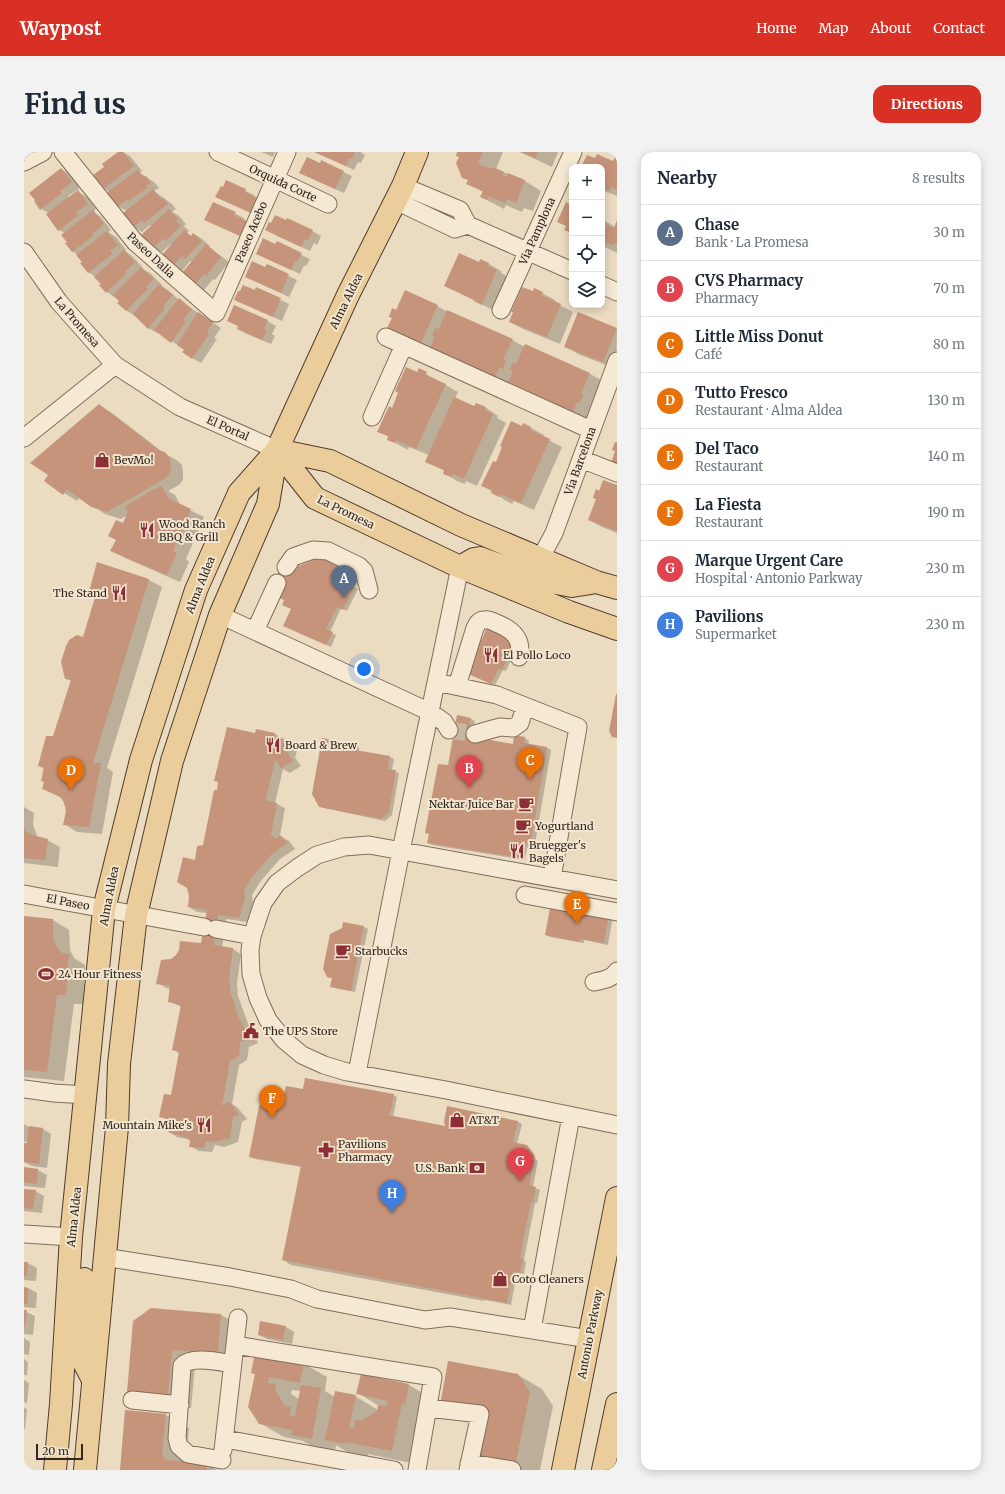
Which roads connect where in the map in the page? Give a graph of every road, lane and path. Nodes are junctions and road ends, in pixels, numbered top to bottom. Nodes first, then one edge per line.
1 (43, 152) edge
2 (63, 152) edge
3 (218, 152) edge
4 (287, 152) edge
5 (417, 152) edge
6 (573, 152) edge
7 (24, 162) edge
8 (274, 179) junction
9 (399, 193) junction
10 (328, 204) dead end
11 (528, 251) junction
12 (24, 252) edge
13 (569, 270) edge
14 (605, 286) edge
15 (617, 292) edge
16 (501, 310) dead end
17 (216, 313) joint
18 (386, 337) dead end
19 (404, 345) junction
20 (617, 361) edge
21 (115, 365) junction
22 (611, 394) edge
23 (180, 407) joint
24 (372, 417) dead end
25 (591, 430) junction
26 (24, 438) edge
27 (277, 450) junction
28 (581, 459) junction
29 (617, 473) edge
30 (540, 559) junction
31 (286, 567) dead end
32 (460, 567) junction
33 (596, 582) junction
34 (277, 583) dead end
35 (617, 588) edge
36 (369, 590) dead end
37 (220, 615) junction
38 (617, 629) edge
39 (255, 631) junction
40 (519, 657) dead end
41 (436, 682) junction
42 (456, 686) junction
43 (525, 706) junction
44 (430, 712) junction
45 (448, 724) tunnel mouth
46 (478, 730) tunnel mouth
47 (401, 851) junction
48 (552, 878) junction
49 (617, 890) edge
50 (24, 894) edge
51 (524, 895) dead end
52 (104, 909) junction
53 (617, 912) edge
54 (136, 915) junction
55 (252, 936) junction
56 (617, 971) edge
57 (594, 982) dead end
58 (357, 1073) junction
59 (24, 1089) edge
60 (86, 1095) junction
61 (571, 1116) junction
62 (617, 1125) edge
63 (617, 1198) edge
64 (24, 1234) edge
65 (72, 1237) junction
66 (104, 1258) junction
67 (238, 1318) dead end
68 (532, 1330) junction
69 (589, 1339) junction
70 (235, 1345) junction
71 (233, 1364) junction
72 (94, 1381) junction
73 (132, 1400) dead end
74 (617, 1404) edge
75 (180, 1405) junction
76 (428, 1408) junction
77 (225, 1439) junction
78 (222, 1465) edge
79 (469, 1466) edge
80 (55, 1470) edge
81 (85, 1470) edge
82 (394, 1470) edge
83 (417, 1470) edge
84 (512, 1470) edge
85 (563, 1470) edge
86 (603, 1470) edge

1 - 7 street
2 - 17 street, Paseo Dalia
3 - 8 street, Orquida Corte
4 - 8 street, Paseo Acebo
5 - 9 main road, Alma Aldea
6 - 11 street, Via Pamplona
8 - 10 street, Orquida Corte
8 - 17 street, Paseo Acebo
9 - 11 street
9 - 27 main road, Alma Aldea
11 - 13 street
11 - 16 street, Via Pamplona
12 - 21 street, La Promesa
14 - 15 street
18 - 19 street
19 - 24 street
19 - 25 street
20 - 22 street, Via Barcelona
21 - 23 street, La Promesa
21 - 26 street
22 - 25 street, Via Barcelona
23 - 27 street, El Portal
25 - 28 street, Via Barcelona
27 - 30 main road
27 - 32 main road, La Promesa
27 - 37 main road, Alma Aldea
27 - 52 main road, Alma Aldea
28 - 29 street
28 - 30 street, Via Barcelona
30 - 33 main road
31 - 36 street
32 - 33 main road
32 - 38 main road, La Promesa
32 - 41 street
33 - 35 main road
34 - 39 street
37 - 39 street
37 - 54 main road, Alma Aldea
39 - 44 street
40 - 42 street
41 - 42 street
41 - 44 street
42 - 43 street
43 - 46 street
43 - 48 street
44 - 45 street
44 - 47 street
47 - 48 street
47 - 55 street
47 - 58 street
48 - 49 street
50 - 52 street, El Paseo
51 - 53 street
52 - 54 street, El Paseo
52 - 60 main road, Alma Aldea
54 - 55 street, El Paseo
54 - 66 main road, Alma Aldea
55 - 58 street
56 - 57 street
58 - 61 street
59 - 60 street
60 - 65 main road, Alma Aldea
61 - 62 street
61 - 68 street
63 - 69 main road, Antonio Parkway
64 - 65 street
65 - 72 main road
65 - 80 main road, Alma Aldea
66 - 68 street
66 - 72 main road, Alma Aldea
67 - 70 street
68 - 69 street
69 - 85 main road, Antonio Parkway
70 - 71 street
70 - 76 street
71 - 75 street
71 - 77 street
72 - 81 main road, Alma Aldea
73 - 75 street
74 - 86 main road
75 - 78 street
76 - 79 street
76 - 83 street
77 - 78 street
77 - 82 street
79 - 84 street

